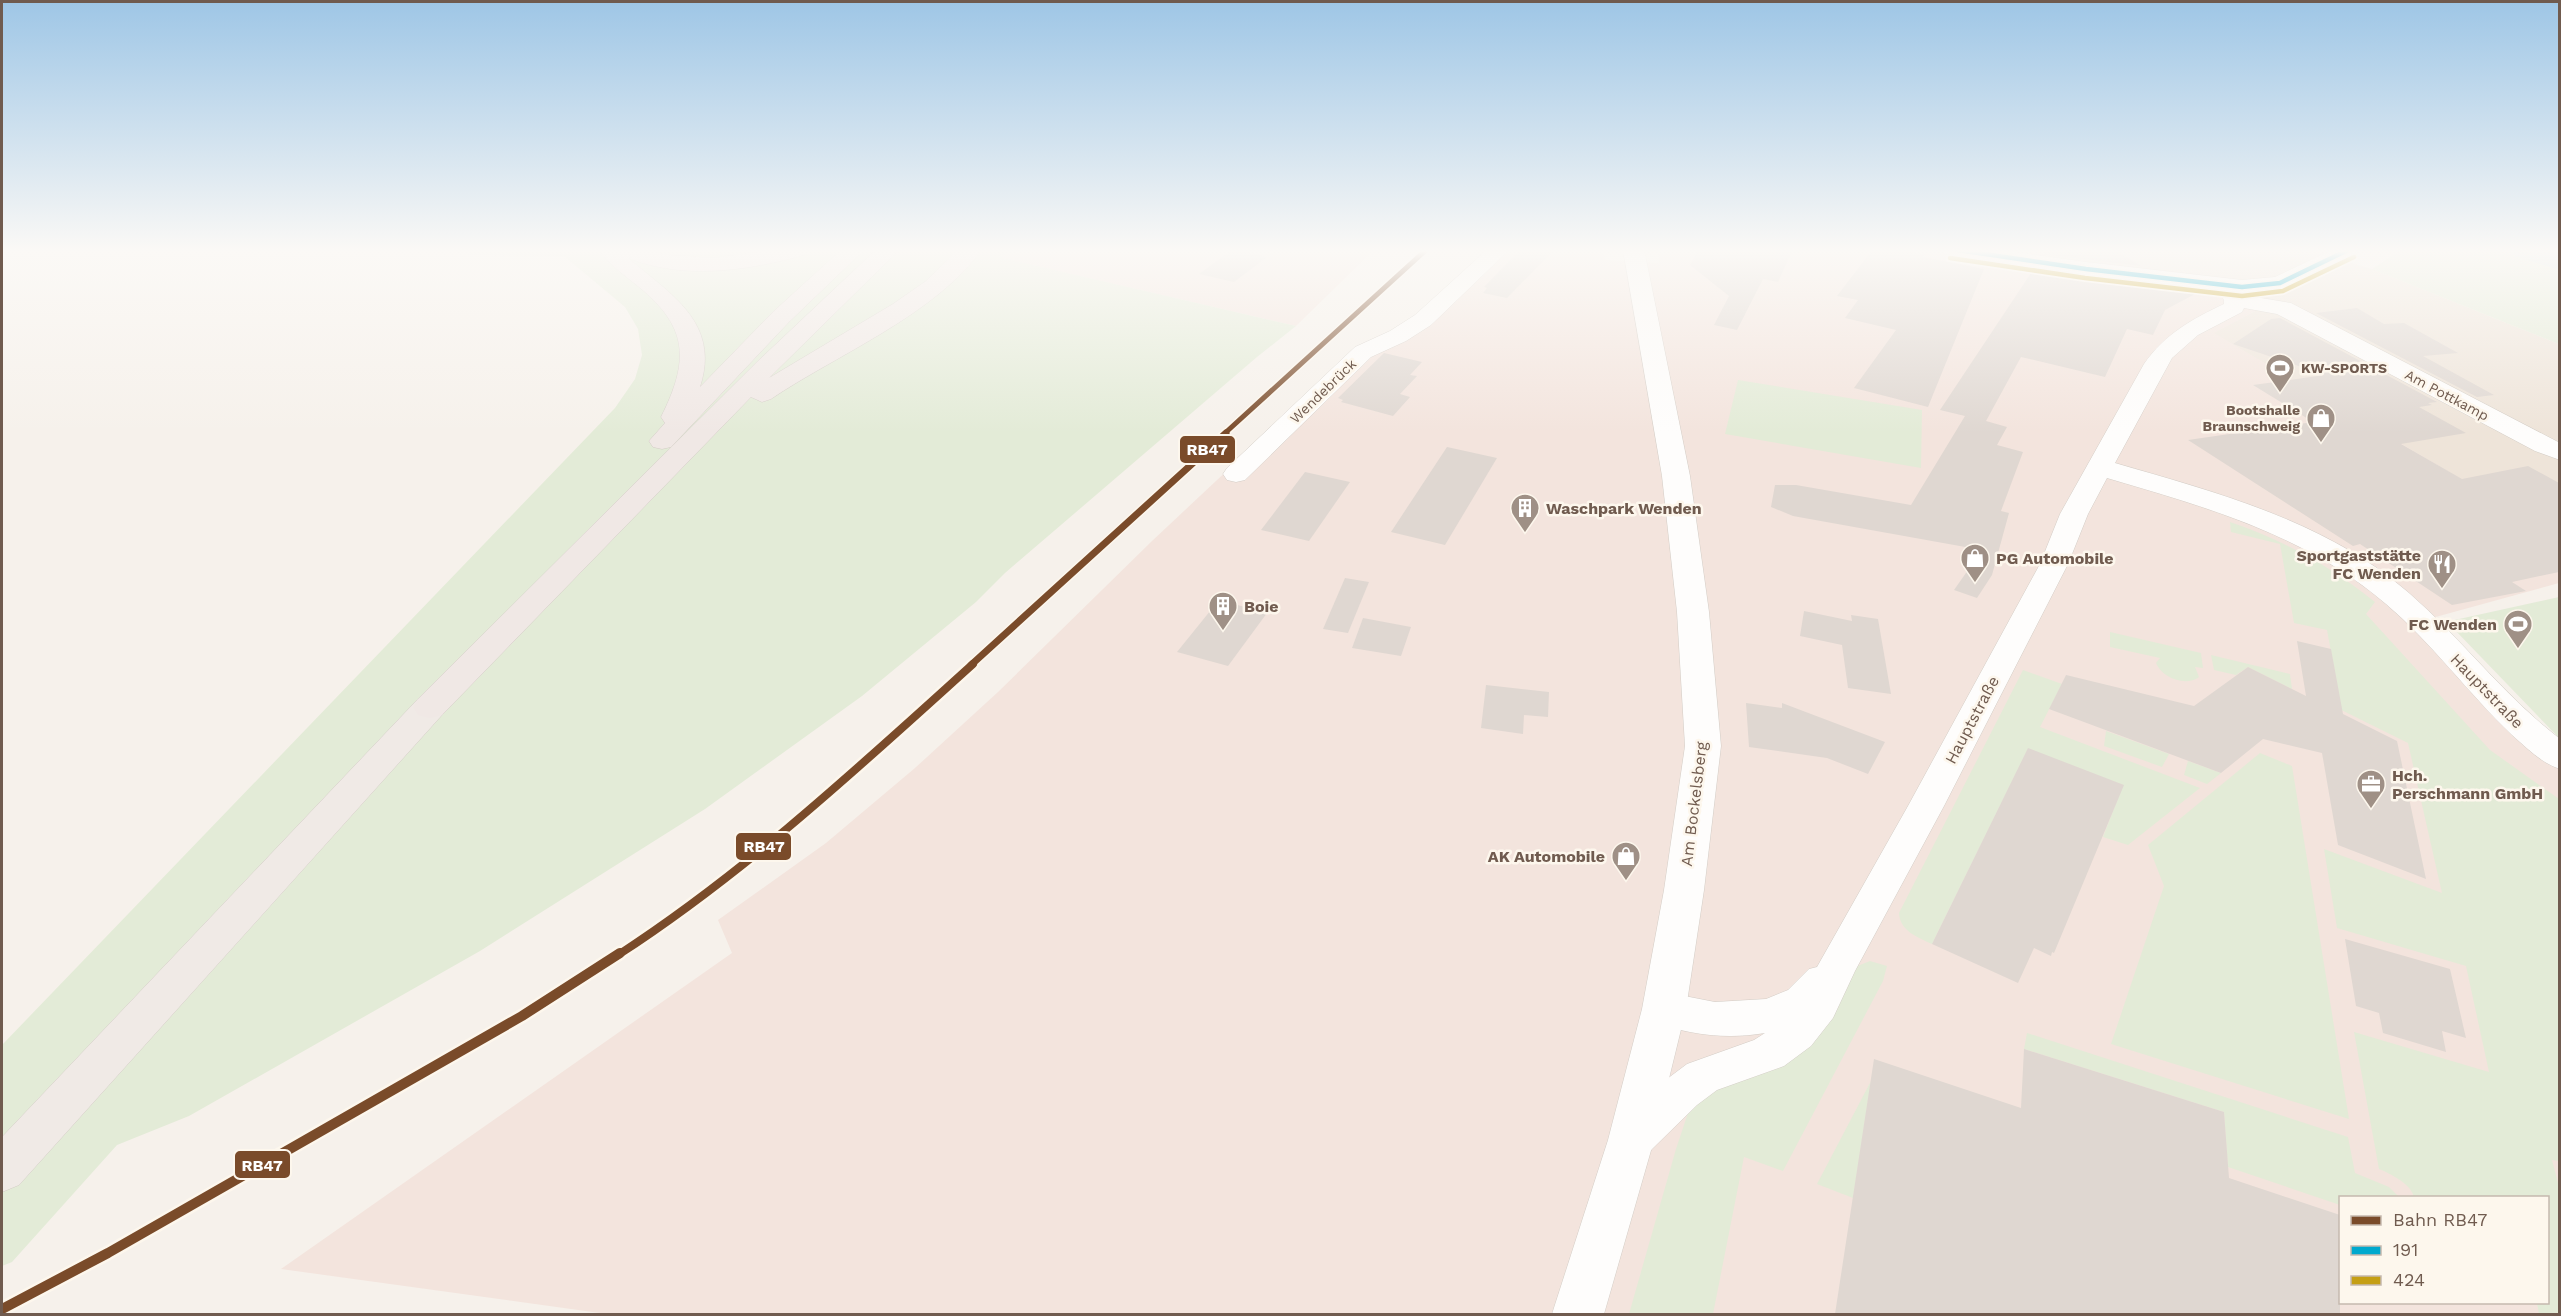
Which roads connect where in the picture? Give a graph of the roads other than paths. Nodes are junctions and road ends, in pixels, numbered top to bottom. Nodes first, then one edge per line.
1 (677, 310) edge
2 (789, 310) edge
3 (825, 310) edge
4 (900, 310) edge
5 (1433, 310) edge
6 (1645, 310) edge
7 (2227, 310) edge
8 (2288, 310) edge
9 (672, 447) junction
10 (2559, 452) edge
11 (2099, 467) junction
12 (1236, 474) dead end
13 (429, 707) joint
14 (2559, 757) edge
15 (1836, 968) junction
16 (1664, 1009) junction
17 (1631, 1140) junction
18 (2, 1170) edge
19 (1578, 1314) edge

1 - 9 highway
2 - 9 highway
3 - 9 highway
4 - 9 highway
5 - 12 street, Wendebrück
6 - 16 street, Am Bockelsberg
7 - 11 street, Hauptstraße
8 - 10 street, Am Pottkamp
9 - 13 highway
11 - 14 street, Hauptstraße
11 - 15 street, Hauptstraße
13 - 18 highway
15 - 16 street, Hauptstraße
15 - 17 street, Hauptstraße
16 - 17 street, Am Bockelsberg
17 - 19 street, Am Bockelsberg

